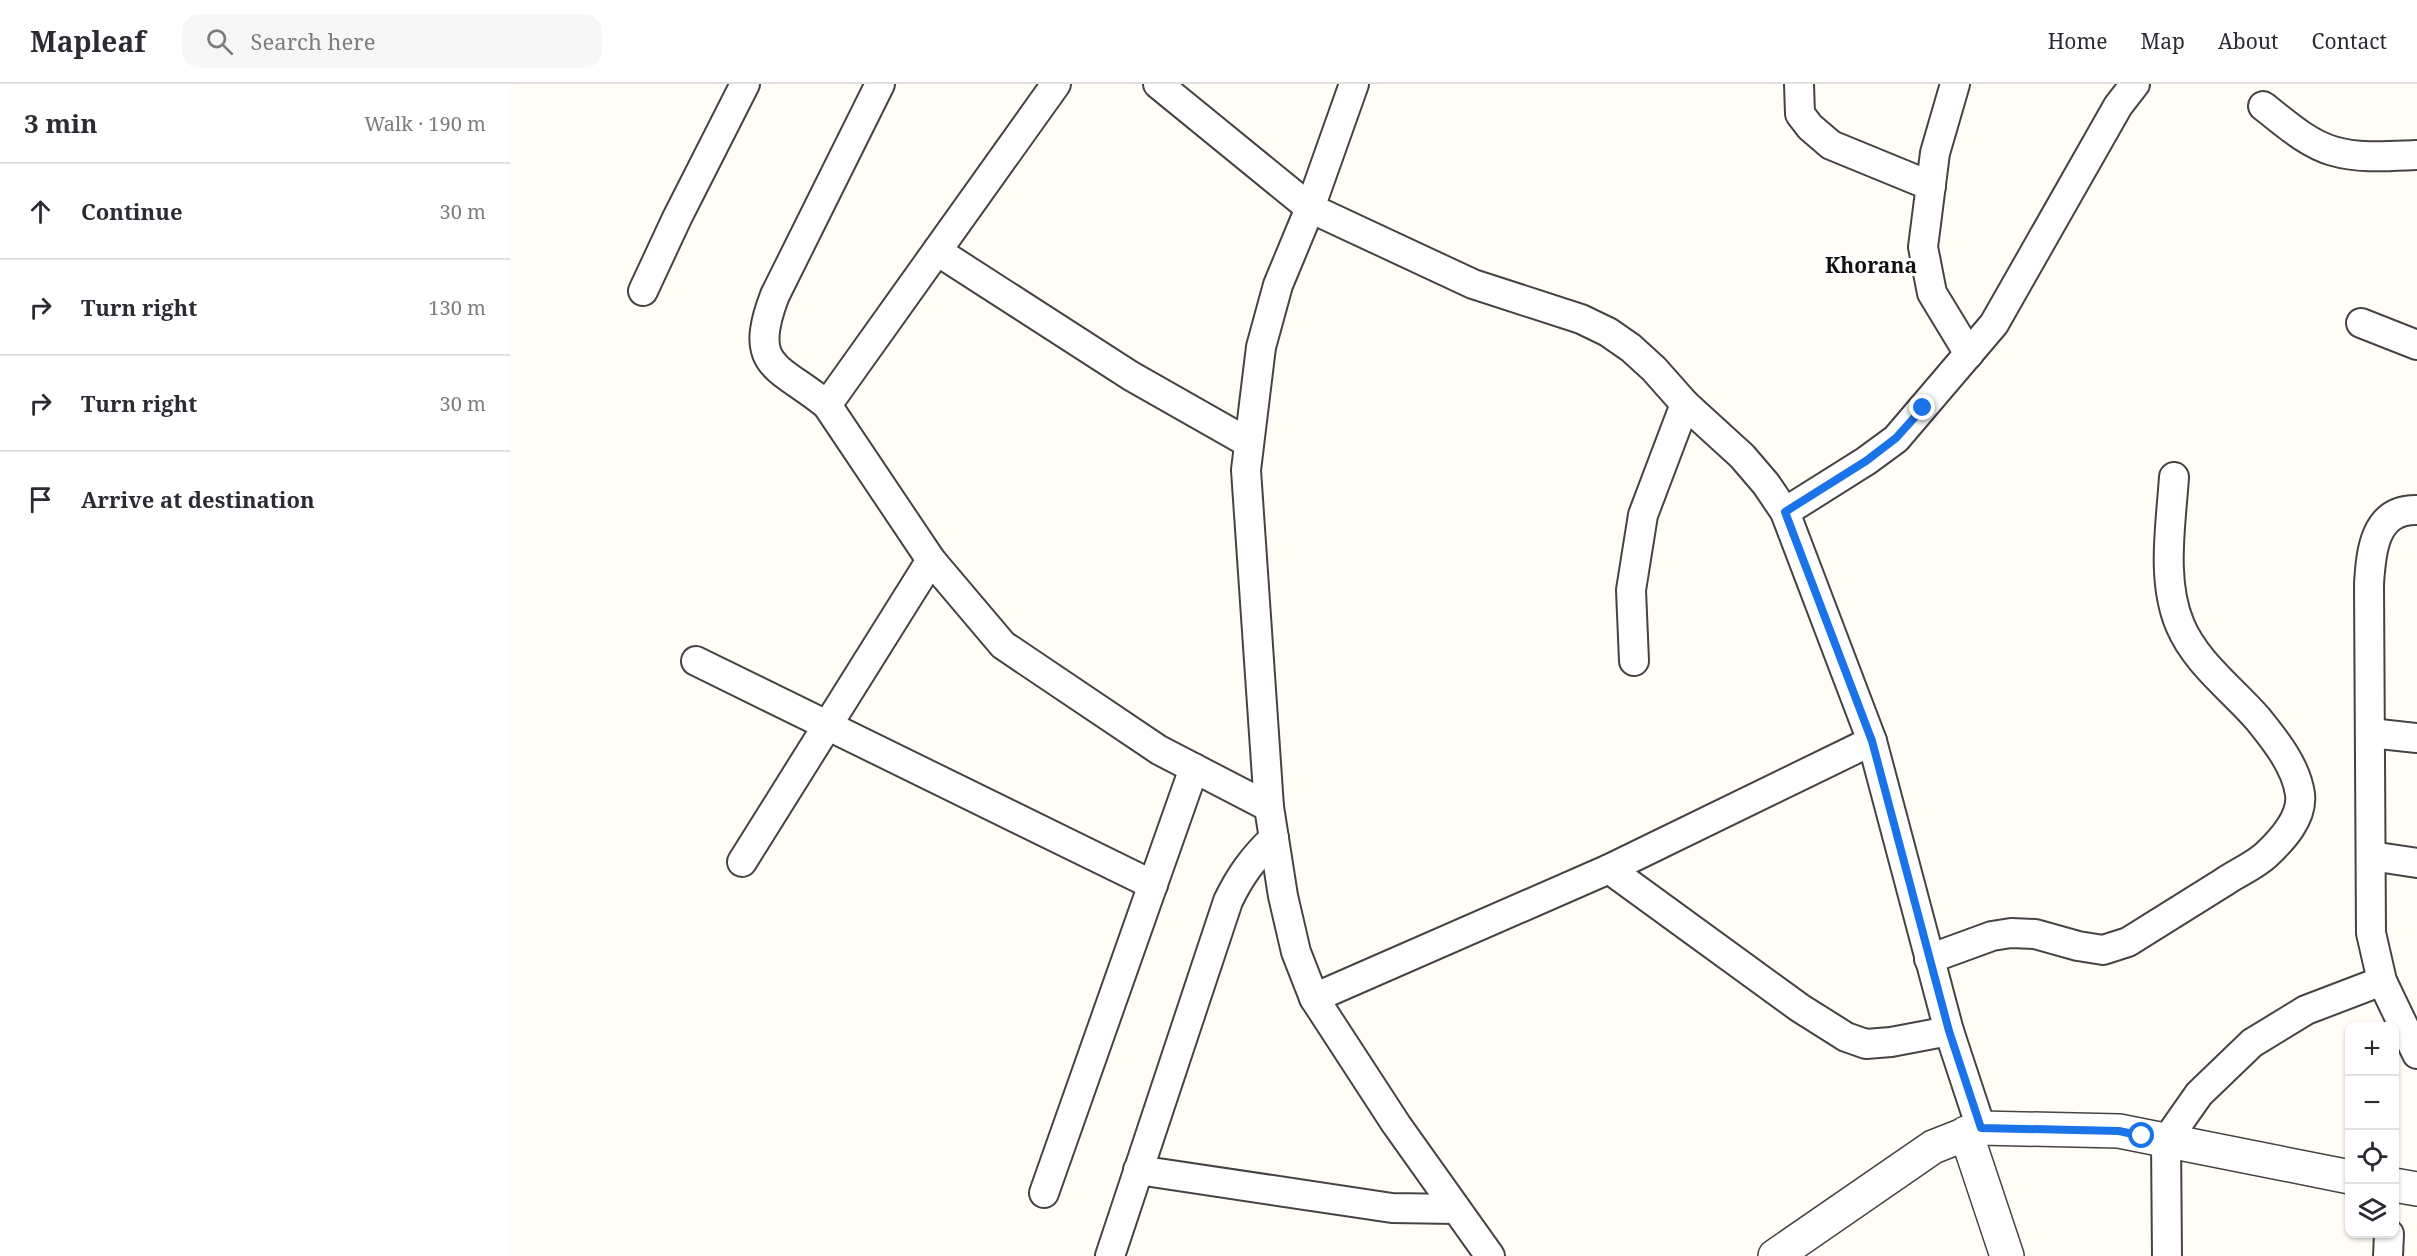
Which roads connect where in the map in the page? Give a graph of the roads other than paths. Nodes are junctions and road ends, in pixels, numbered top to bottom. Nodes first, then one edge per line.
1 (746, 84) edge
2 (880, 84) edge
3 (1056, 84) edge
4 (1158, 84) edge
5 (1354, 84) edge
6 (1798, 84) edge
7 (1955, 84) edge
8 (2135, 84) edge
9 (2263, 106) dead end
10 (2417, 155) edge
11 (1931, 186) junction
12 (1310, 208) junction
13 (937, 251) junction
14 (643, 291) dead end
15 (2361, 323) dead end
16 (2417, 345) edge
17 (1969, 354) junction
18 (1686, 404) junction
19 (827, 405) junction
20 (1250, 443) junction
21 (2174, 477) dead end
22 (2417, 510) edge
23 (1785, 512) junction
24 (931, 560) junction
25 (696, 661) dead end
26 (1634, 661) dead end
27 (828, 724) junction
28 (2370, 733) junction
29 (2417, 738) edge
30 (1872, 741) junction
31 (1194, 768) junction
32 (1269, 807) junction
33 (1274, 838) junction
34 (2371, 856) junction
35 (742, 862) dead end
36 (2417, 863) edge
37 (1609, 869) junction
38 (1153, 885) junction
39 (1929, 959) junction
40 (2382, 981) junction
41 (1314, 998) junction
42 (1949, 1031) junction
43 (2417, 1054) edge
44 (1973, 1130) junction
45 (2166, 1141) junction
46 (1138, 1170) junction
47 (2345, 1175) edge
48 (2399, 1186) edge
49 (2417, 1189) edge
50 (1044, 1193) dead end
51 (1456, 1209) junction
52 (2389, 1238) edge
53 (1110, 1256) edge
54 (1490, 1256) edge
55 (1776, 1256) edge
56 (2007, 1256) edge
57 (2167, 1256) edge
58 (2388, 1256) edge

1 - 14 street
2 - 19 street
3 - 13 street
4 - 12 street
5 - 12 street
6 - 11 street
7 - 11 street
8 - 17 street
9 - 10 street
11 - 17 street
12 - 18 street
12 - 20 street
13 - 19 street
13 - 20 street
15 - 16 street
17 - 23 street
18 - 23 street
18 - 26 street
19 - 24 street
20 - 32 street
21 - 39 street
22 - 28 street
23 - 30 street
24 - 27 street
24 - 31 street
25 - 27 street
27 - 35 street
27 - 38 street
28 - 29 street
28 - 34 street
30 - 37 street
30 - 39 street
31 - 32 street
31 - 38 street
32 - 33 street
33 - 41 street
33 - 46 street
34 - 36 street
34 - 40 street
37 - 41 street
37 - 42 street
38 - 50 street
39 - 42 street
40 - 43 street
40 - 45 street
41 - 51 street
42 - 44 street
44 - 45 street
44 - 55 street
44 - 56 street
45 - 47 street
45 - 57 street
46 - 51 street
46 - 53 street
48 - 49 street
51 - 54 street
52 - 58 street

